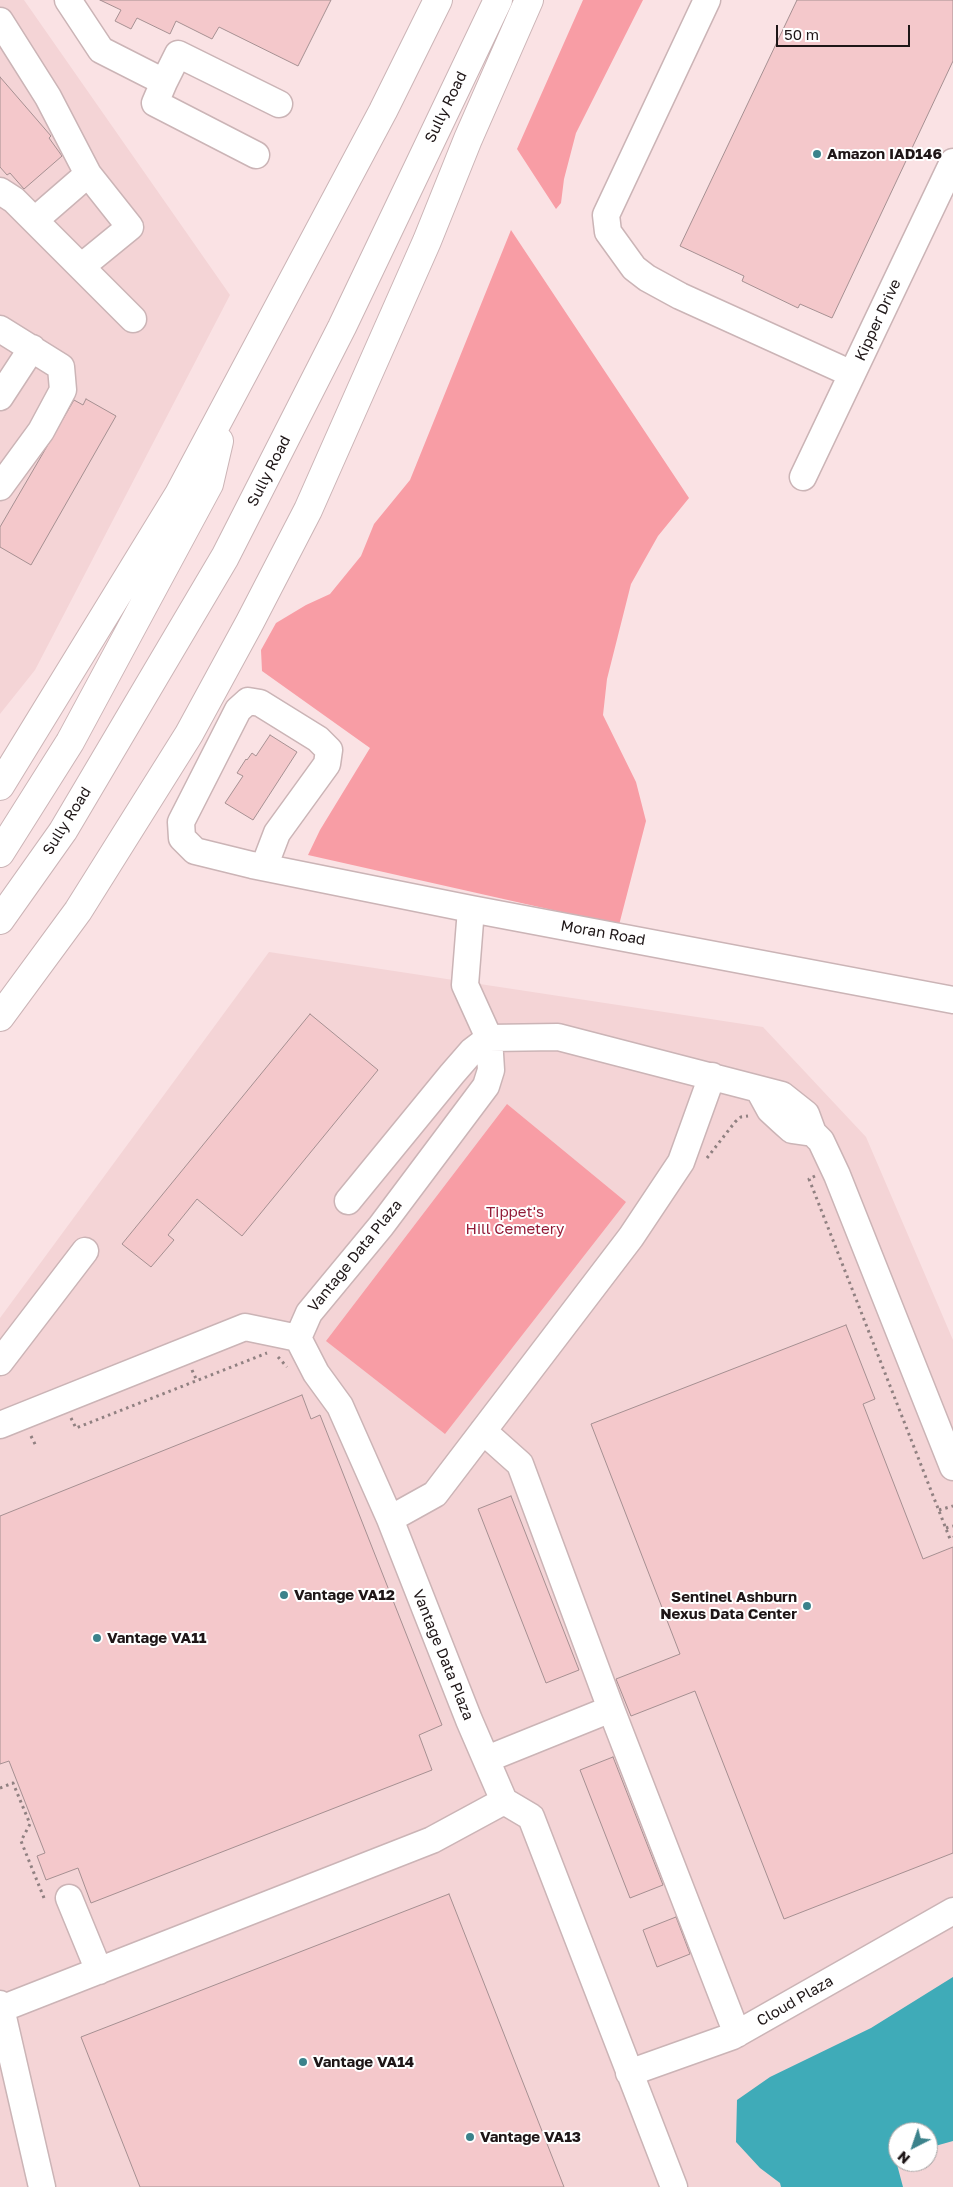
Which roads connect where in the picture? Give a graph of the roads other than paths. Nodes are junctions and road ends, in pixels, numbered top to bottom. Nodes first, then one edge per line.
1 (68, 0) edge
2 (438, 0) edge
3 (498, 0) edge
4 (529, 0) edge
5 (707, 0) edge
6 (0, 21) edge
7 (164, 82) junction
8 (279, 104) dead end
9 (256, 155) dead end
10 (953, 162) edge
11 (88, 174) junction
12 (0, 191) edge
13 (35, 220) junction
14 (82, 267) junction
15 (133, 320) dead end
16 (0, 329) edge
17 (32, 348) junction
18 (852, 374) junction
19 (0, 397) edge
20 (226, 408) junction
21 (803, 477) dead end
22 (0, 487) edge
23 (0, 786) edge
24 (0, 853) edge
25 (258, 866) junction
26 (471, 909) junction
27 (0, 920) edge
28 (953, 1000) edge
29 (0, 1017) edge
30 (489, 1038) junction
31 (712, 1076) junction
32 (348, 1200) dead end
33 (86, 1251) dead end
34 (298, 1338) junction
35 (0, 1362) edge
36 (0, 1425) edge
37 (483, 1431) junction
38 (953, 1467) edge
39 (390, 1519) junction
40 (611, 1709) junction
41 (487, 1759) junction
42 (504, 1801) junction
43 (61, 1900) road end
44 (953, 1911) edge
45 (98, 1971) junction
46 (1, 2007) edge
47 (737, 2034) junction
48 (629, 2072) junction
49 (42, 2187) edge
50 (674, 2187) edge

1 - 7 street
2 - 20 highway
3 - 27 highway, Sully Road
4 - 29 highway
5 - 18 street
6 - 11 street
7 - 8 street
7 - 9 street
10 - 18 street, Kipper Drive
11 - 13 street
11 - 14 street
12 - 13 street
13 - 14 street
14 - 15 street
16 - 17 street
17 - 19 street
17 - 22 street
18 - 21 street, Kipper Drive
20 - 23 highway
20 - 24 highway
25 - 25 street, Moran Road
25 - 26 street, Moran Road
26 - 28 street, Moran Road
26 - 30 street, Vantage Data Plaza
30 - 31 street
30 - 32 street
30 - 34 street, Vantage Data Plaza
31 - 37 street
31 - 38 street
33 - 35 street
34 - 36 street
34 - 39 street, Vantage Data Plaza
37 - 39 street
37 - 40 street
39 - 41 street, Vantage Data Plaza
40 - 41 street
40 - 47 street
41 - 42 street, Vantage Data Plaza
42 - 45 street
42 - 48 street
43 - 45 street
44 - 47 street, Cloud Plaza
45 - 46 street
46 - 49 street
47 - 48 street, Cloud Plaza
48 - 50 street

